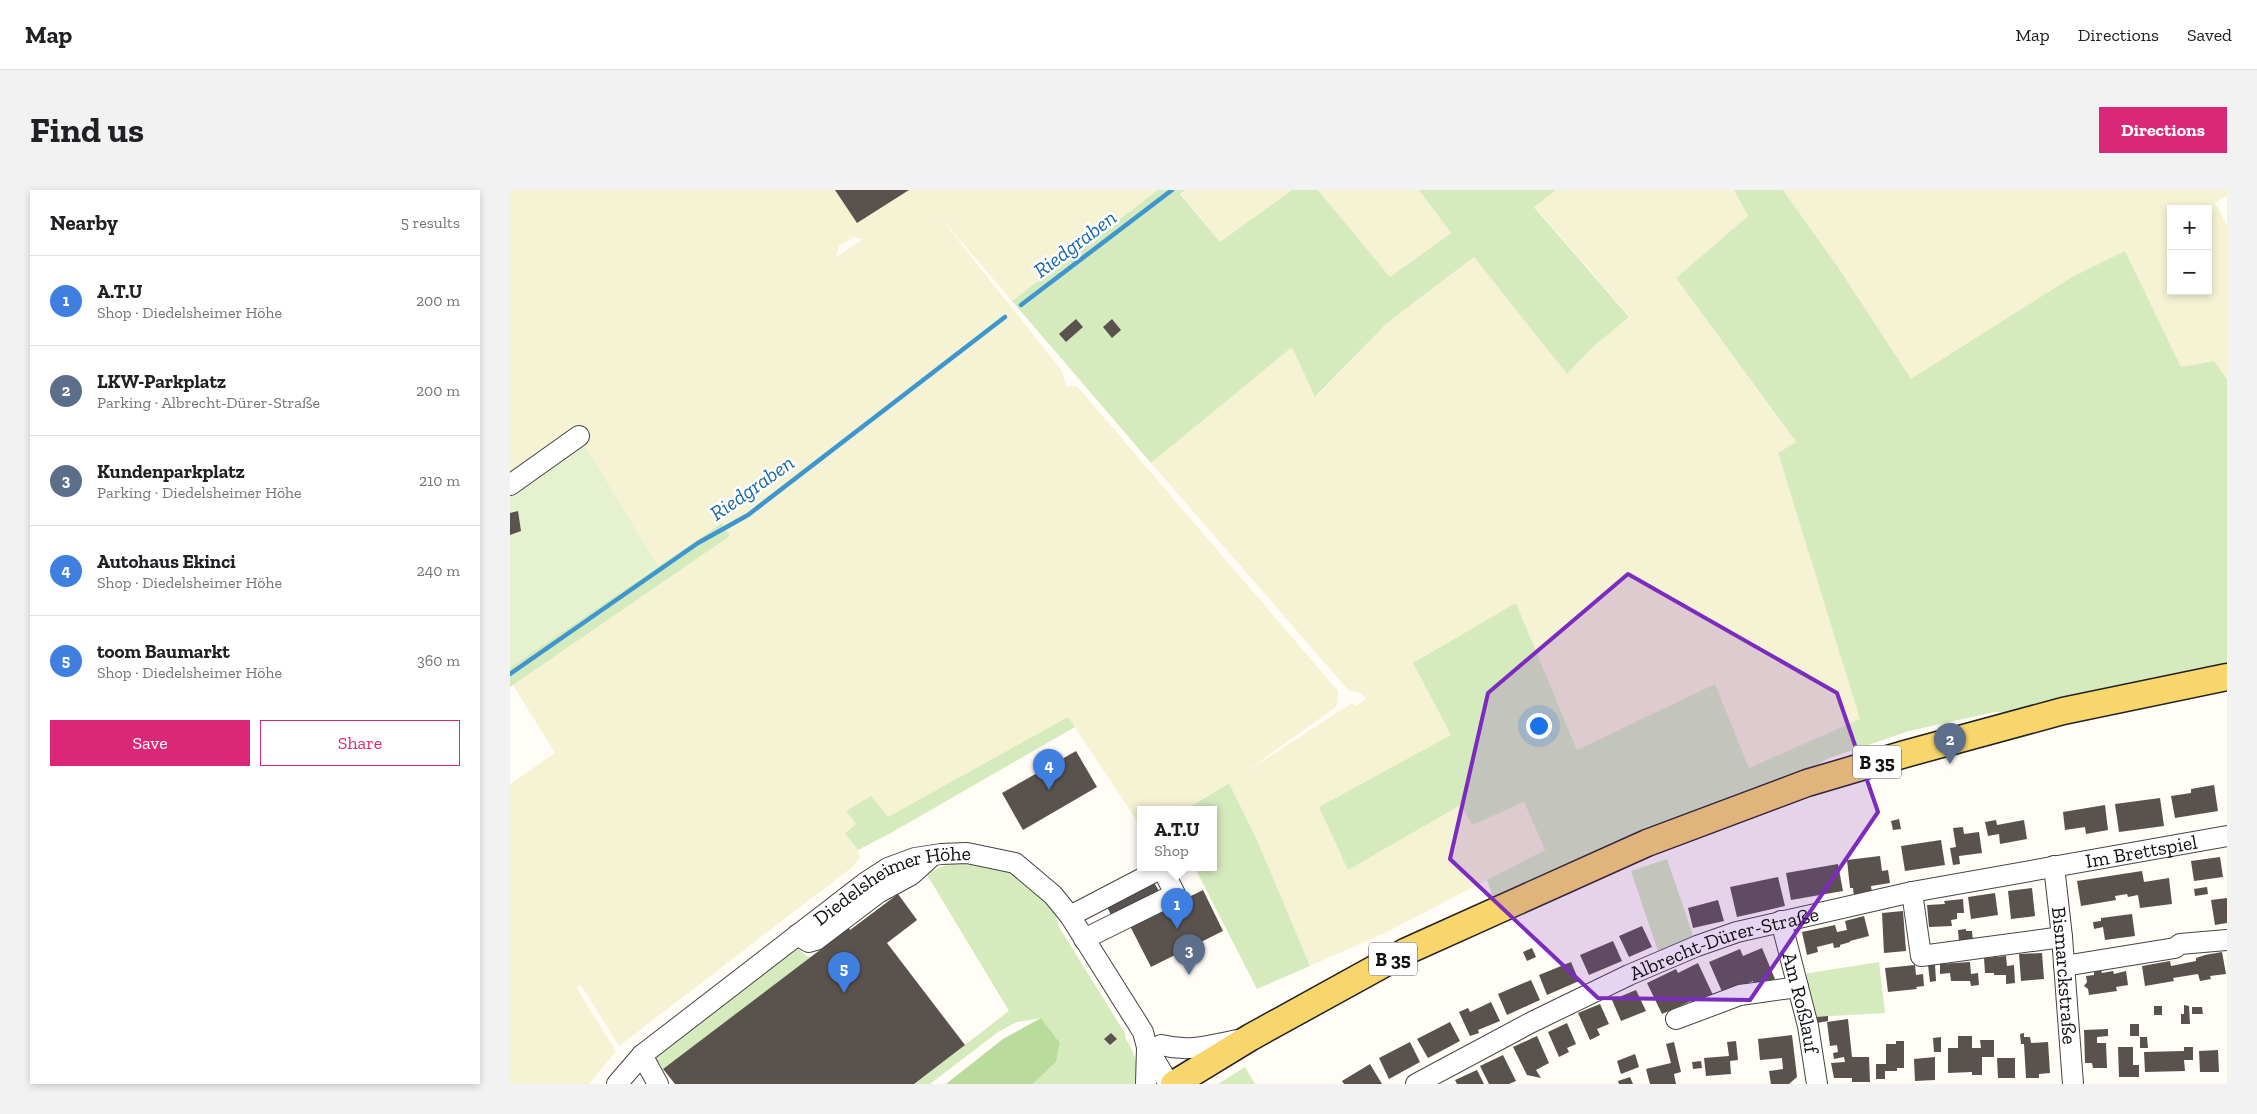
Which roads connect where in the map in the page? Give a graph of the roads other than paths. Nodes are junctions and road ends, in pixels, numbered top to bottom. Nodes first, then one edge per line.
1 (579, 436) dead end
2 (510, 485) edge
3 (2227, 677) edge
4 (2227, 836) edge
5 (2054, 866) junction
6 (1156, 871) edge
7 (1163, 871) edge
8 (1121, 889) junction
9 (1912, 892) junction
10 (1132, 915) junction
11 (1070, 916) junction
12 (1781, 922) junction
13 (2062, 937) junction
14 (1084, 939) junction
15 (2227, 940) edge
16 (2064, 966) junction
17 (1798, 987) junction
18 (1676, 1019) dead end
19 (1251, 1037) junction
20 (1151, 1041) junction
21 (642, 1055) junction
22 (1174, 1083) edge
23 (617, 1084) edge
24 (658, 1084) edge
25 (1146, 1084) edge
26 (1416, 1084) edge
27 (1817, 1084) edge
28 (2073, 1084) edge

1 - 2 street
3 - 19 main road, B 35
4 - 5 street, Im Brettspiel
5 - 9 street, Albrecht-Dürer-Straße
5 - 13 street, Bismarckstraße
6 - 8 street
7 - 10 street
8 - 10 street
8 - 10 street
8 - 11 street
9 - 12 street, Albrecht-Dürer-Straße
9 - 13 street
10 - 14 street
11 - 14 street, Diedelsheimer Höhe
11 - 21 street, Diedelsheimer Höhe
12 - 17 street, Am Roßlauf
12 - 26 street, Albrecht-Dürer-Straße
13 - 16 street, Bismarckstraße
14 - 20 street, Diedelsheimer Höhe
15 - 16 street
16 - 28 street, Bismarckstraße
17 - 18 street
17 - 27 street, Am Roßlauf
19 - 20 street
19 - 22 main road, B 35
20 - 22 street, Diedelsheimer Höhe
20 - 25 street
21 - 23 street, Diedelsheimer Höhe
21 - 24 street

